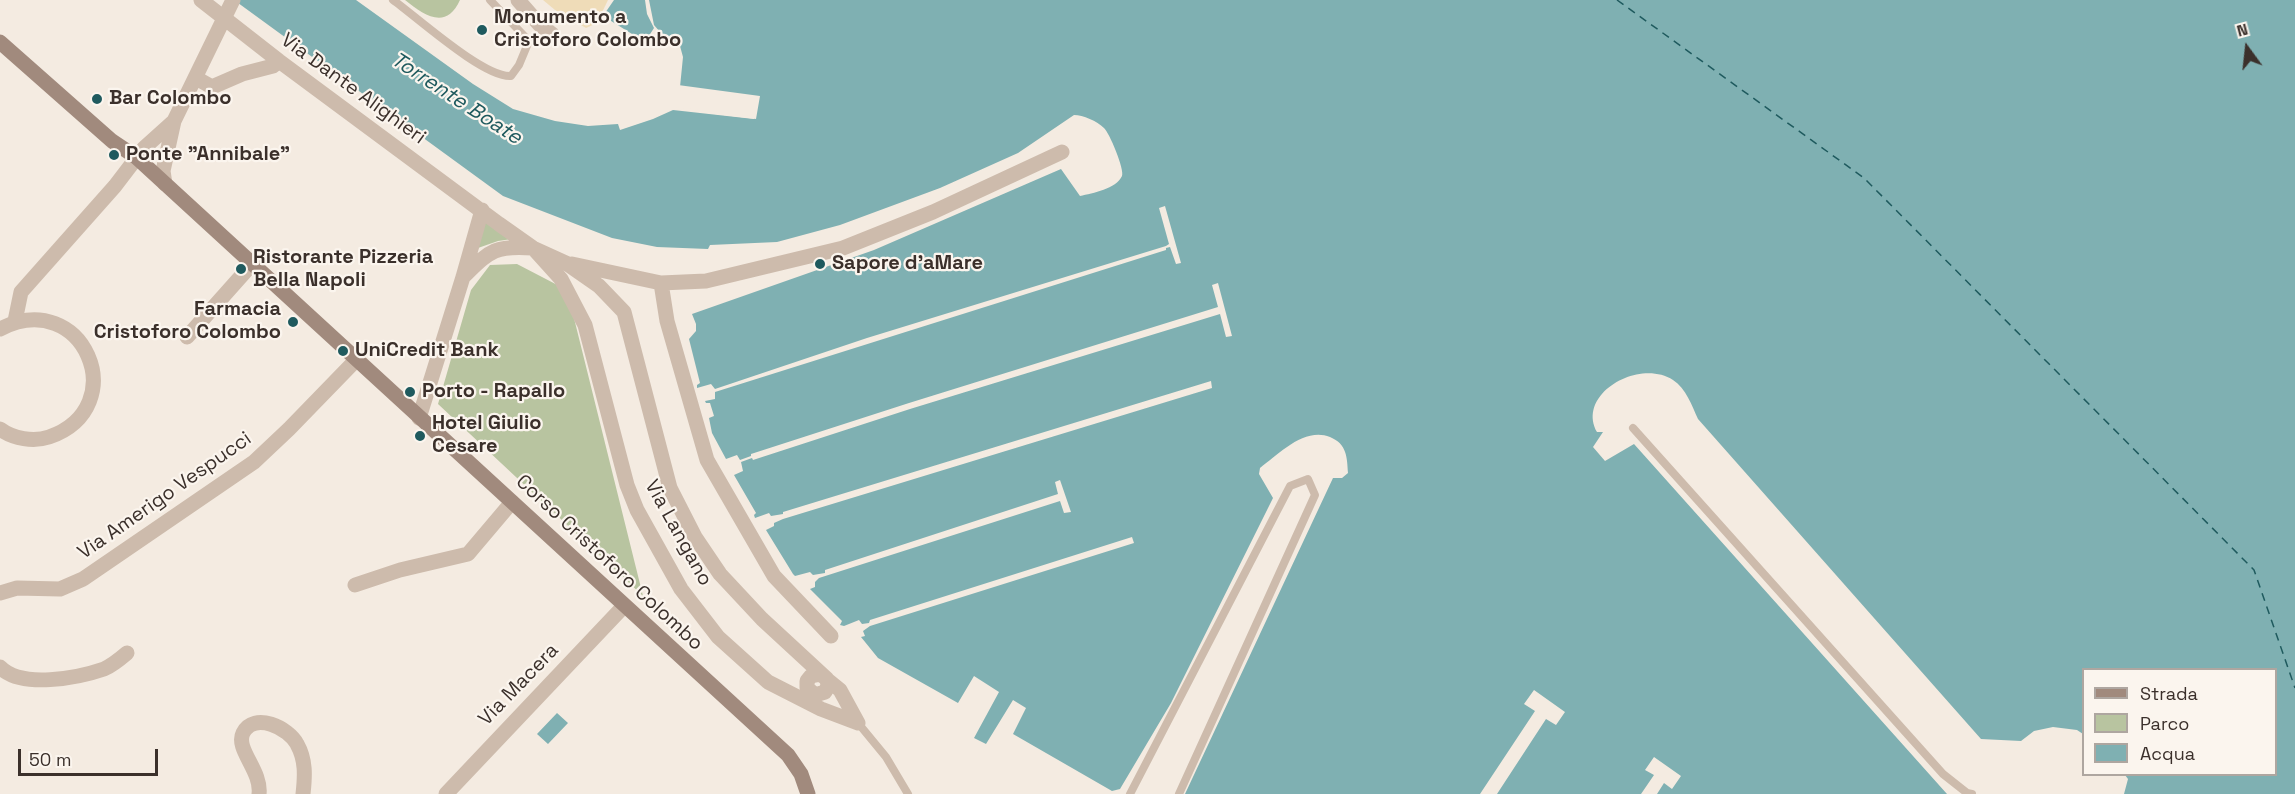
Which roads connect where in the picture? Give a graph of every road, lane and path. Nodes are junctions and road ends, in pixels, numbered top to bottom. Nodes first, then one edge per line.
1 (201, 0) edge
2 (393, 0) edge
3 (490, 0) edge
4 (518, 0) edge
5 (232, 2) edge
6 (225, 19) junction
7 (554, 35) dead end
8 (0, 42) edge
9 (279, 61) junction
10 (196, 78) junction
11 (174, 121) junction
12 (1062, 153) dead end
13 (136, 157) junction
14 (165, 184) junction
15 (482, 210) junction
16 (534, 248) junction
17 (564, 262) junction
18 (252, 264) junction
19 (463, 277) junction
20 (661, 283) junction
21 (15, 321) junction
22 (0, 329) edge
23 (187, 337) dead end
24 (356, 360) junction
25 (419, 418) junction
26 (1633, 428) dead end
27 (0, 429) edge
28 (512, 502) junction
29 (355, 585) dead end
30 (0, 593) edge
31 (624, 606) junction
32 (831, 636) dead end
33 (127, 652) dead end
34 (0, 667) edge
35 (823, 675) junction
36 (807, 681) junction
37 (825, 692) junction
38 (805, 701) junction
39 (858, 723) junction
40 (260, 794) edge
41 (303, 794) edge
42 (446, 794) edge
43 (808, 794) edge
44 (908, 794) edge
45 (1130, 794) edge
46 (1179, 794) edge
47 (1972, 794) edge

1 - 6 street, Via Dante Alighieri
2 - 3 lane
4 - 7 street
5 - 6 street
6 - 9 street, Via Dante Alighieri
6 - 10 street
8 - 13 main road, Corso Cristoforo Colombo
9 - 10 street
9 - 15 street, Via Dante Alighieri
10 - 11 street
11 - 13 street
11 - 14 street
12 - 20 street
13 - 14 main road, Corso Cristoforo Colombo
13 - 21 street
14 - 18 main road, Corso Cristoforo Colombo
15 - 16 street, Via Langano
15 - 19 street
16 - 17 street, Via Langano
16 - 19 street
16 - 38 street, Via Langano
17 - 20 street
17 - 35 street, Via Langano
18 - 23 street
18 - 24 main road, Corso Cristoforo Colombo
19 - 25 street
20 - 32 street
21 - 22 street
21 - 27 street
24 - 25 main road, Corso Cristoforo Colombo
24 - 30 street, Via Amerigo Vespucci
25 - 28 main road, Corso Cristoforo Colombo
26 - 47 lane
28 - 29 street
28 - 31 main road, Corso Cristoforo Colombo
31 - 42 street, Via Macera
31 - 43 main road, Corso Cristoforo Colombo
33 - 34 street
35 - 36 street
35 - 37 street
35 - 39 street, Via Langano
36 - 37 street
36 - 38 street
37 - 38 street
38 - 39 street, Via Langano
39 - 44 lane
40 - 41 street
45 - 46 lane

